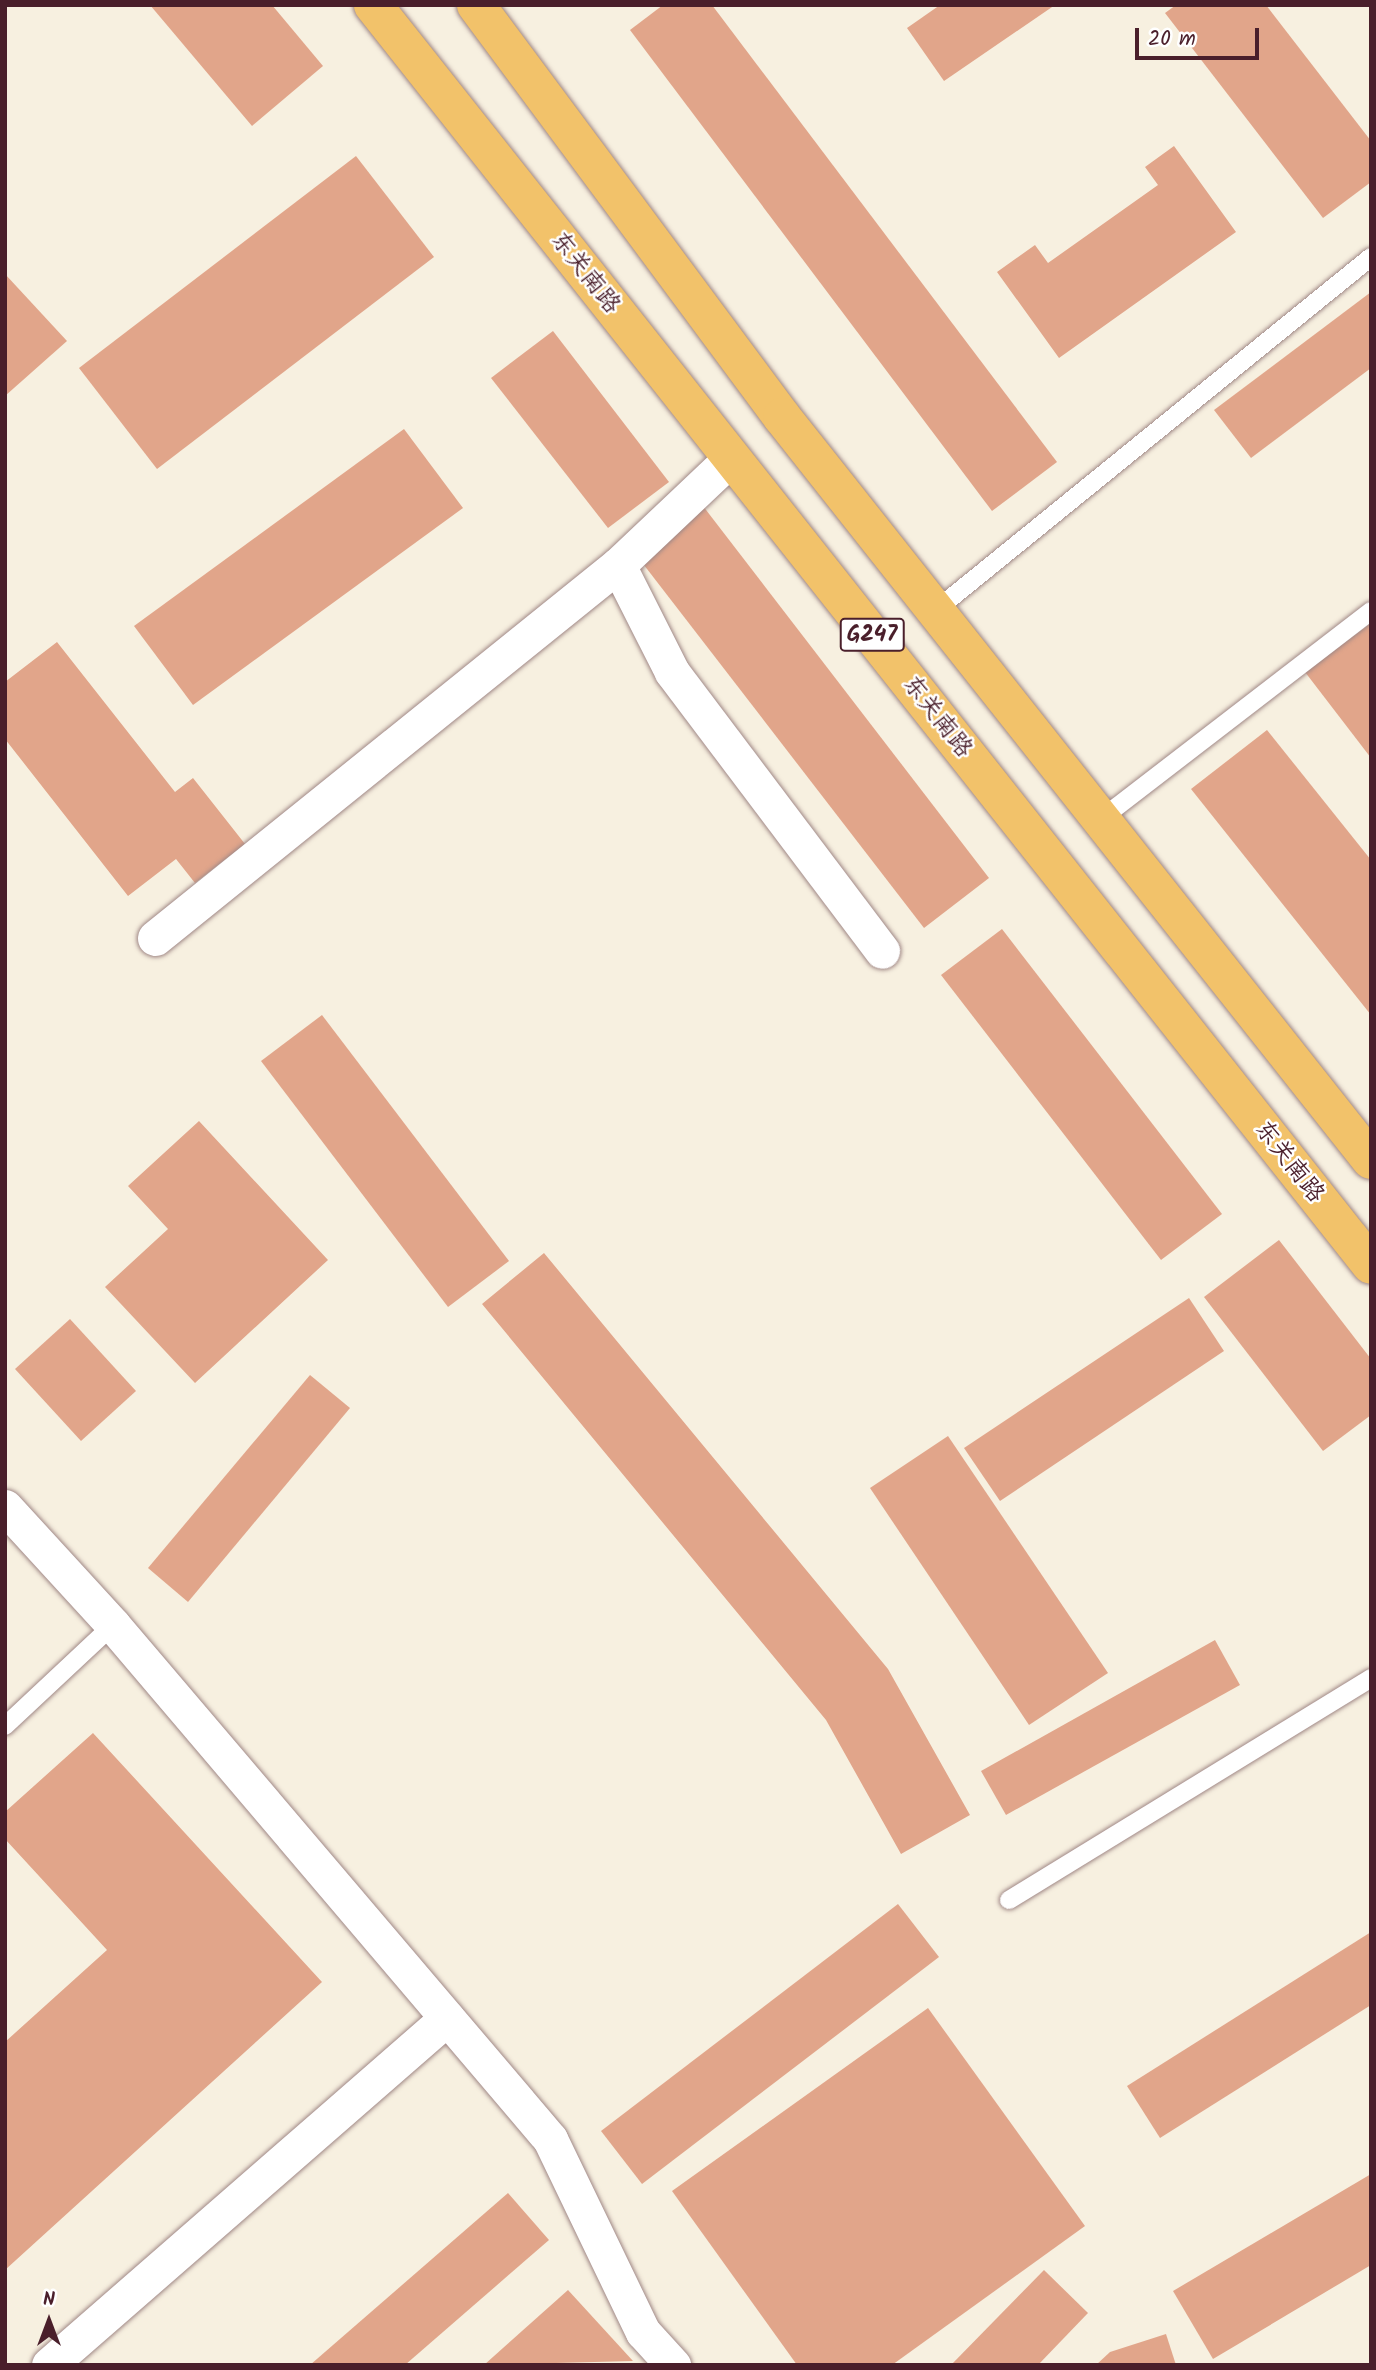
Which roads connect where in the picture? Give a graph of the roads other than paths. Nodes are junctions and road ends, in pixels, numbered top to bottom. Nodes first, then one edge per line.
1 (373, 5) edge
2 (476, 5) edge
3 (1371, 257) edge
4 (731, 458) junction
5 (618, 565) junction
6 (936, 610) junction
7 (1371, 611) edge
8 (1101, 819) junction
9 (155, 938) dead end
10 (882, 951) dead end
11 (1371, 1160) edge
12 (1371, 1265) edge
13 (5, 1507) edge
14 (113, 1625) junction
15 (1371, 1678) edge
16 (5, 1726) edge
17 (1009, 1900) dead end
18 (447, 2018) junction
19 (50, 2365) edge
20 (673, 2365) edge

1 - 4 main road, 东关南路 / G247
2 - 6 main road, G247
3 - 6 lane
4 - 5 street
4 - 12 main road, 东关南路 / G247
5 - 9 street
5 - 10 street
6 - 8 main road, G247
7 - 8 lane
8 - 11 main road, G247
13 - 14 street
14 - 16 lane
14 - 18 street
15 - 17 lane
18 - 19 street
18 - 20 street

